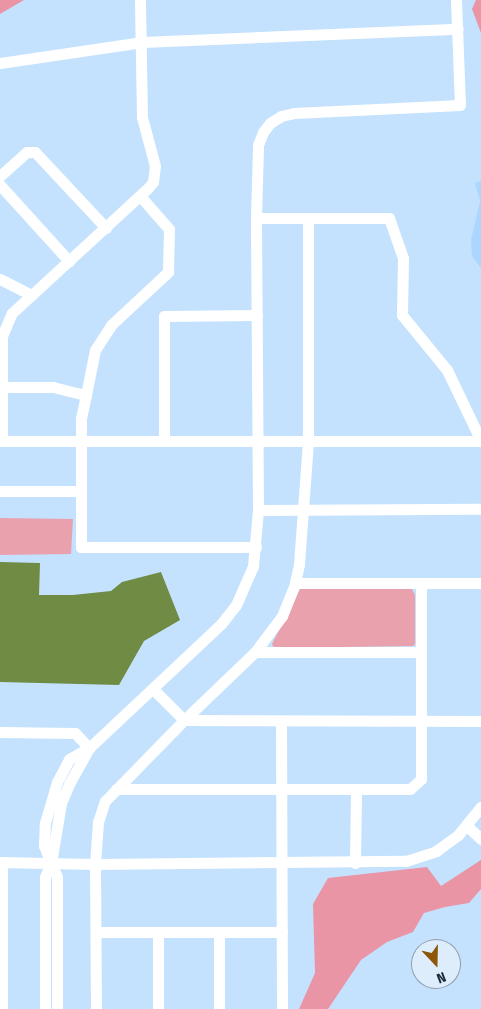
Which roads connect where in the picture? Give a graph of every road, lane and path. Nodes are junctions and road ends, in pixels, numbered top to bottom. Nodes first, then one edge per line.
1 (140, 0) edge
2 (456, 0) edge
3 (458, 29) junction
4 (142, 42) junction
5 (0, 63) edge
6 (0, 176) edge
7 (0, 185) edge
8 (140, 196) junction
9 (256, 218) junction
10 (308, 218) junction
11 (106, 228) junction
12 (69, 261) junction
13 (0, 279) edge
14 (32, 295) junction
15 (257, 315) junction
16 (1, 336) edge
17 (1, 387) edge
18 (86, 395) junction
19 (1, 441) edge
20 (81, 441) junction
21 (164, 441) junction
22 (308, 441) junction
23 (481, 441) edge
24 (257, 442) junction
25 (0, 491) edge
26 (81, 491) junction
27 (303, 509) junction
28 (481, 509) edge
29 (258, 510) junction
30 (256, 547) junction
31 (296, 583) junction
32 (481, 583) edge
33 (420, 584) junction
34 (255, 652) junction
35 (421, 652) junction
36 (153, 689) junction
37 (184, 720) junction
38 (281, 720) junction
39 (422, 720) junction
40 (481, 721) edge
41 (0, 732) edge
42 (89, 748) junction
43 (116, 789) junction
44 (281, 789) junction
45 (356, 789) junction
46 (481, 807) edge
47 (467, 826) junction
48 (481, 839) edge
49 (1, 862) edge
50 (282, 862) junction
51 (51, 863) junction
52 (355, 863) junction
53 (95, 864) junction
54 (1, 932) edge
55 (96, 932) junction
56 (158, 932) junction
57 (219, 932) junction
58 (282, 932) junction
59 (2, 1009) edge
60 (45, 1009) edge
61 (57, 1009) edge
62 (96, 1009) edge
63 (158, 1009) edge
64 (220, 1009) edge
65 (282, 1009) edge

1 - 4 street
2 - 3 street
3 - 4 street
3 - 9 street
4 - 5 street
4 - 8 street
6 - 11 street
7 - 12 street
8 - 11 street
8 - 18 street
9 - 10 street
9 - 15 street
10 - 22 street
10 - 23 street
11 - 12 street
12 - 14 street
13 - 14 street
14 - 16 street
15 - 21 street
15 - 24 street
16 - 17 street
17 - 18 street
17 - 19 street
18 - 20 street
19 - 20 street
20 - 21 street
20 - 26 street
21 - 24 street
22 - 23 street
22 - 24 street
22 - 27 street
24 - 29 street
25 - 26 street
26 - 30 street
27 - 28 street
27 - 29 street
27 - 31 street
29 - 30 street
30 - 36 street
31 - 33 street
31 - 34 street
32 - 33 street
33 - 35 street
34 - 35 street
34 - 37 street
35 - 39 street
36 - 37 street
36 - 42 street
37 - 38 street
37 - 43 street
38 - 39 street
38 - 44 street
39 - 40 street
39 - 45 street
41 - 42 street
42 - 51 street
43 - 44 street
43 - 53 street
44 - 45 street
44 - 50 street
45 - 52 street
46 - 47 street
47 - 48 street
47 - 52 street
49 - 51 street
49 - 54 street
50 - 52 street
50 - 53 street
50 - 58 street
51 - 53 street
51 - 60 street
51 - 61 street
53 - 55 street
54 - 59 street
55 - 56 street
55 - 62 street
56 - 57 street
56 - 63 street
57 - 58 street
57 - 64 street
58 - 65 street

